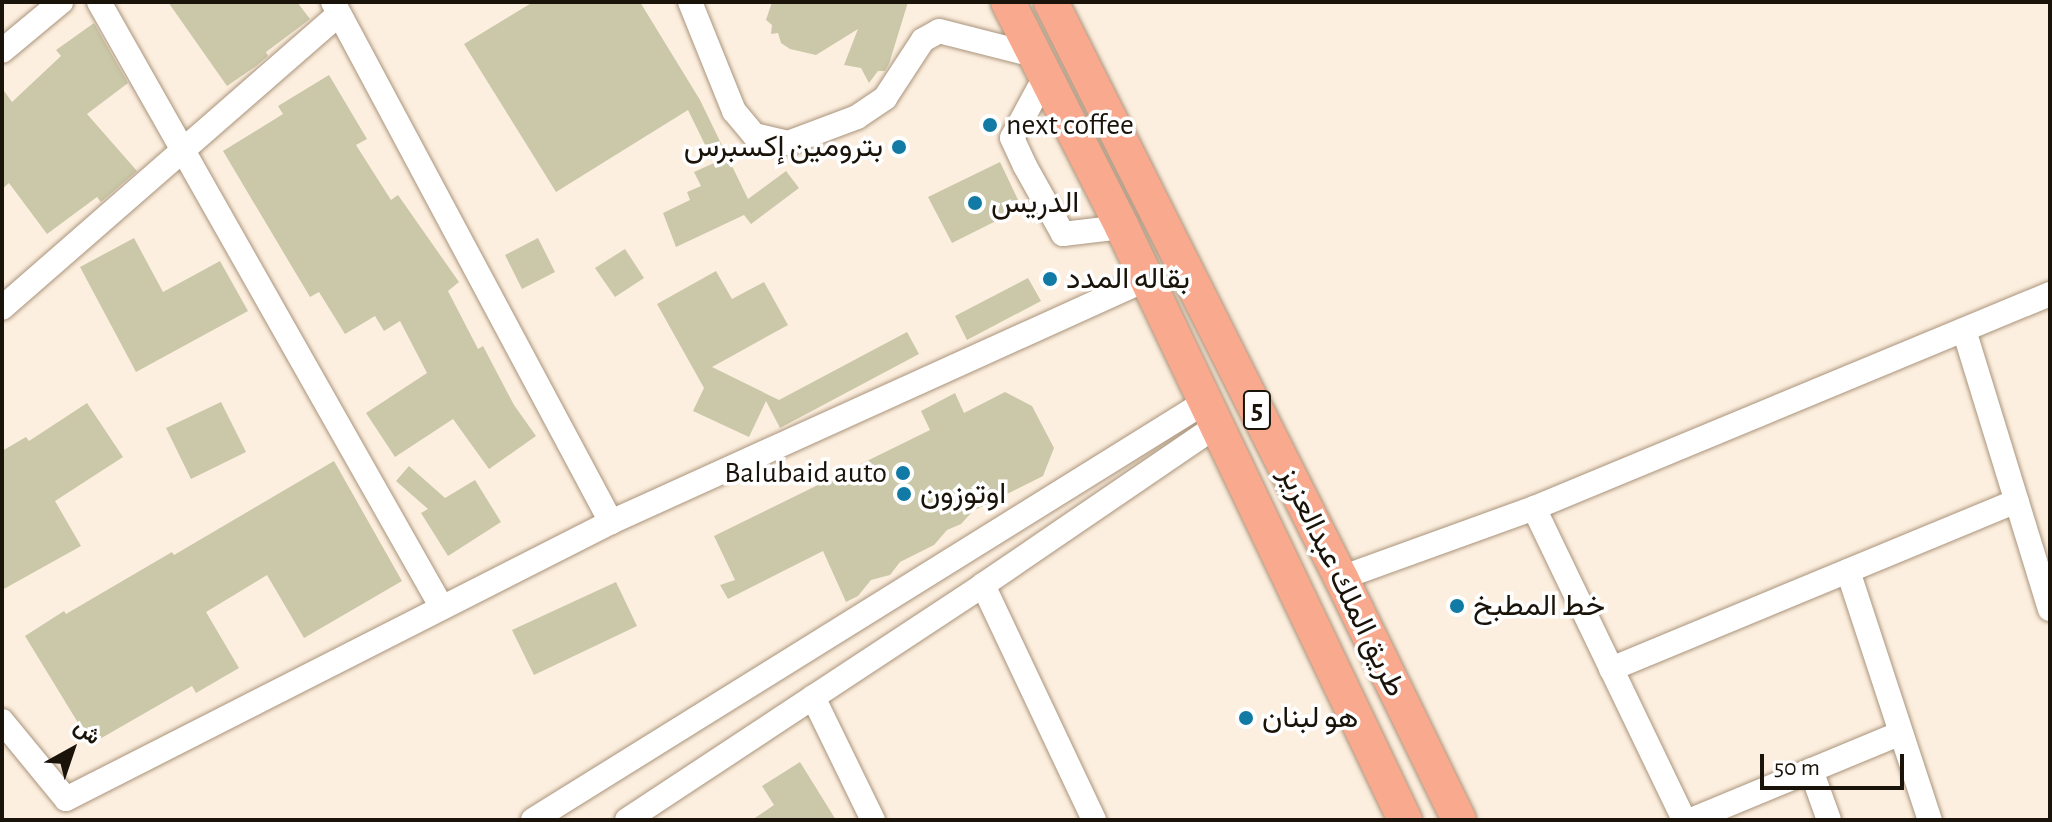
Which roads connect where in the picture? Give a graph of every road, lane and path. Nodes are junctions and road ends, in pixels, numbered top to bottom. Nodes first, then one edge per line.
1 (61, 2) edge
2 (99, 2) edge
3 (690, 2) edge
4 (1008, 2) edge
5 (1051, 2) edge
6 (336, 8) edge
7 (2, 51) edge
8 (1040, 66) junction
9 (182, 151) junction
10 (1122, 227) junction
11 (1145, 280) junction
12 (2050, 294) edge
13 (2, 308) edge
14 (1964, 330) junction
15 (1210, 414) junction
16 (2017, 501) junction
17 (1534, 508) junction
18 (611, 522) junction
19 (1848, 571) junction
20 (1341, 578) junction
21 (983, 585) junction
22 (441, 606) junction
23 (2050, 609) edge
24 (1611, 669) junction
25 (813, 697) junction
26 (2, 721) edge
27 (1901, 733) junction
28 (1811, 770) junction
29 (533, 820) edge
30 (627, 820) edge
31 (873, 820) edge
32 (1094, 820) edge
33 (1405, 820) edge
34 (1459, 820) edge
35 (1684, 820) edge
36 (1691, 820) edge
37 (1829, 820) edge
38 (1930, 820) edge

1 - 7 street
2 - 9 street
3 - 8 street
4 - 8 highway, طريق الملك عبدالعزيز / 5
5 - 20 highway, طريق الملك عبدالعزيز / 5
6 - 9 street
6 - 18 street
8 - 10 highway, طريق الملك عبدالعزيز / 5
8 - 10 street
9 - 13 street
9 - 22 street
10 - 11 highway, طريق الملك عبدالعزيز / 5
11 - 15 highway, طريق الملك عبدالعزيز / 5
11 - 18 street
12 - 14 street
14 - 16 street
14 - 17 street
15 - 21 street
15 - 29 street
15 - 33 highway, طريق الملك عبدالعزيز / 5
16 - 19 street
16 - 23 street
17 - 20 street
17 - 24 street
18 - 22 street
19 - 24 street
19 - 27 street
20 - 34 highway, طريق الملك عبدالعزيز / 5
21 - 25 street
21 - 32 street
22 - 26 street
24 - 35 street
25 - 30 street
25 - 31 street
27 - 28 street
27 - 38 street
28 - 36 street
28 - 37 street

